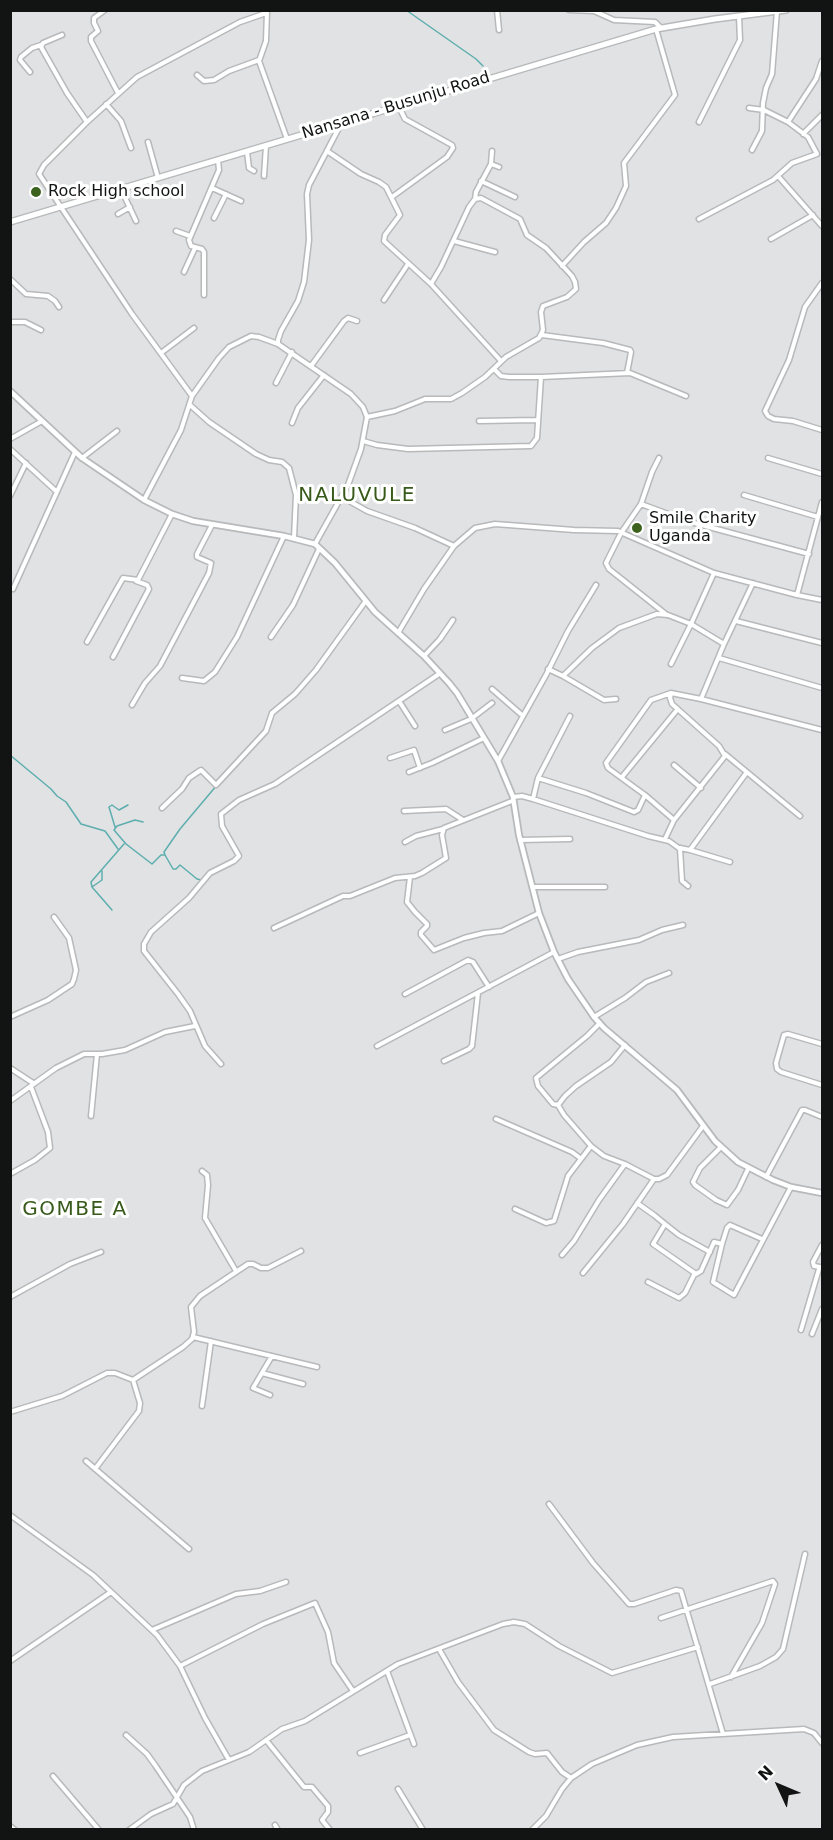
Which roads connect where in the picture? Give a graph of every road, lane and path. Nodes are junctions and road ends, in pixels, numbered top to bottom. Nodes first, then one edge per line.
1 (105, 10) edge
2 (497, 10) edge
3 (569, 10) edge
4 (729, 10) edge
5 (786, 10) edge
6 (777, 11) edge
7 (266, 12) edge
8 (599, 12) edge
9 (736, 16) junction
10 (658, 29) junction
11 (499, 30) dead end
12 (62, 35) dead end
13 (41, 45) junction
14 (259, 60) junction
15 (822, 61) edge
16 (30, 72) dead end
17 (197, 75) dead end
18 (118, 93) junction
19 (106, 104) junction
20 (398, 105) junction
21 (749, 108) dead end
22 (764, 110) junction
23 (822, 115) edge
24 (87, 122) junction
25 (342, 122) junction
26 (699, 122) dead end
27 (788, 122) junction
28 (803, 134) junction
29 (287, 139) junction
30 (148, 142) dead end
31 (266, 145) junction
32 (131, 148) dead end
33 (752, 150) dead end
34 (246, 151) junction
35 (327, 151) junction
36 (492, 151) dead end
37 (822, 152) edge
38 (817, 153) junction
39 (218, 159) junction
40 (491, 164) junction
41 (500, 166) dead end
42 (254, 171) dead end
43 (778, 176) junction
44 (158, 177) junction
45 (264, 177) dead end
46 (482, 181) junction
47 (212, 188) junction
48 (121, 189) junction
49 (226, 194) junction
50 (392, 197) junction
51 (515, 197) dead end
52 (475, 199) junction
53 (241, 201) dead end
54 (60, 207) junction
55 (130, 207) junction
56 (118, 214) dead end
57 (813, 215) junction
58 (214, 218) dead end
59 (699, 219) dead end
60 (136, 221) dead end
61 (10, 222) edge
62 (822, 226) edge
63 (176, 231) dead end
64 (190, 236) junction
65 (771, 239) dead end
66 (454, 241) junction
67 (195, 248) junction
68 (495, 252) dead end
69 (408, 264) junction
70 (562, 266) junction
71 (184, 272) dead end
72 (10, 279) edge
73 (822, 283) edge
74 (431, 284) junction
75 (204, 295) dead end
76 (384, 300) dead end
77 (59, 307) dead end
78 (357, 321) dead end
79 (10, 322) edge
80 (194, 328) dead end
81 (41, 330) dead end
82 (542, 335) junction
83 (278, 344) junction
84 (161, 352) junction
85 (291, 352) junction
86 (501, 360) junction
87 (311, 366) junction
88 (494, 369) junction
89 (627, 373) junction
90 (324, 375) junction
91 (542, 377) junction
92 (276, 383) dead end
93 (11, 392) edge
94 (192, 396) junction
95 (686, 396) dead end
96 (190, 405) junction
97 (367, 417) junction
98 (537, 420) junction
99 (42, 421) junction
100 (479, 421) dead end
101 (292, 423) dead end
102 (822, 429) edge
103 (117, 431) dead end
104 (10, 439) edge
105 (363, 441) junction
106 (10, 449) edge
107 (75, 452) junction
108 (82, 458) junction
109 (659, 458) dead end
110 (768, 458) dead end
111 (26, 463) junction
112 (822, 474) edge
113 (57, 492) junction
114 (744, 495) dead end
115 (10, 496) edge
116 (342, 497) junction
117 (144, 500) junction
118 (822, 502) edge
119 (640, 504) junction
120 (172, 514) junction
121 (818, 517) junction
122 (212, 525) junction
123 (621, 533) junction
124 (284, 536) junction
125 (294, 538) junction
126 (315, 544) junction
127 (454, 546) junction
128 (319, 549) junction
129 (809, 554) junction
130 (714, 573) junction
131 (136, 580) junction
132 (753, 583) junction
133 (596, 585) dead end
134 (13, 589) dead end
135 (797, 595) junction
136 (822, 600) edge
137 (365, 602) junction
138 (668, 615) junction
139 (453, 620) dead end
140 (736, 621) junction
141 (691, 624) junction
142 (398, 633) junction
143 (271, 637) dead end
144 (87, 642) dead end
145 (724, 644) junction
146 (822, 644) edge
147 (424, 656) junction
148 (113, 657) dead end
149 (719, 658) junction
150 (671, 664) dead end
151 (548, 669) junction
152 (439, 674) junction
153 (563, 676) junction
154 (182, 678) dead end
155 (822, 688) edge
156 (492, 689) dead end
157 (671, 693) junction
158 (616, 699) dead end
159 (701, 699) junction
160 (399, 701) junction
161 (492, 703) dead end
162 (132, 705) dead end
163 (677, 710) junction
164 (523, 716) junction
165 (570, 716) dead end
166 (471, 719) junction
167 (415, 726) dead end
168 (445, 730) dead end
169 (822, 730) edge
170 (484, 738) junction
171 (724, 753) junction
172 (390, 758) dead end
173 (498, 761) junction
174 (674, 765) dead end
175 (420, 768) junction
176 (409, 772) dead end
177 (747, 772) junction
178 (622, 777) junction
179 (538, 778) junction
180 (700, 788) junction
181 (645, 795) junction
182 (513, 799) junction
183 (533, 799) junction
184 (162, 808) dead end
185 (404, 811) dead end
186 (800, 816) dead end
187 (462, 820) junction
188 (674, 820) junction
189 (443, 830) junction
190 (570, 839) dead end
191 (664, 839) junction
192 (520, 840) junction
193 (405, 842) dead end
194 (679, 847) junction
195 (690, 850) junction
196 (730, 862) dead end
197 (410, 877) junction
198 (688, 886) dead end
199 (533, 887) junction
200 (605, 887) dead end
201 (539, 913) junction
202 (54, 917) dead end
203 (683, 925) dead end
204 (274, 928) dead end
205 (554, 952) junction
206 (558, 959) junction
207 (669, 973) dead end
208 (489, 987) junction
209 (405, 993) dead end
210 (478, 993) junction
211 (10, 1017) edge
212 (594, 1017) junction
213 (600, 1023) junction
214 (195, 1026) junction
215 (822, 1044) edge
216 (625, 1045) junction
217 (377, 1046) dead end
218 (97, 1054) junction
219 (444, 1061) dead end
220 (221, 1064) dead end
221 (10, 1068) edge
222 (32, 1085) junction
223 (822, 1085) edge
224 (10, 1101) edge
225 (558, 1105) junction
226 (91, 1116) dead end
227 (822, 1117) edge
228 (496, 1119) dead end
229 (703, 1126) junction
230 (591, 1146) junction
231 (721, 1147) junction
232 (580, 1158) junction
233 (625, 1164) junction
234 (748, 1169) junction
235 (202, 1171) dead end
236 (10, 1174) edge
237 (766, 1177) junction
238 (654, 1179) junction
239 (791, 1187) junction
240 (822, 1193) edge
241 (637, 1203) junction
242 (514, 1209) dead end
243 (665, 1224) junction
244 (762, 1239) junction
245 (722, 1244) junction
246 (822, 1245) edge
247 (301, 1251) dead end
248 (101, 1252) dead end
249 (710, 1252) junction
250 (562, 1255) dead end
251 (821, 1268) edge
252 (236, 1271) junction
253 (583, 1273) dead end
254 (695, 1273) junction
255 (648, 1282) dead end
256 (10, 1297) edge
257 (822, 1309) edge
258 (801, 1330) dead end
259 (812, 1334) dead end
260 (193, 1337) junction
261 (211, 1341) junction
262 (272, 1356) junction
263 (317, 1367) dead end
264 (262, 1373) junction
265 (133, 1380) junction
266 (303, 1384) dead end
267 (270, 1395) dead end
268 (202, 1406) dead end
269 (10, 1412) edge
270 (86, 1461) dead end
271 (95, 1469) junction
272 (549, 1504) dead end
273 (10, 1515) edge
274 (189, 1549) dead end
275 (805, 1554) dead end
276 (286, 1582) dead end
277 (111, 1592) junction
278 (687, 1609) junction
279 (661, 1618) dead end
280 (152, 1630) junction
281 (698, 1647) junction
282 (439, 1648) junction
283 (10, 1661) edge
284 (180, 1666) junction
285 (387, 1671) junction
286 (731, 1677) junction
287 (710, 1684) junction
288 (353, 1691) junction
289 (723, 1734) junction
290 (126, 1735) dead end
291 (410, 1735) junction
292 (266, 1740) junction
293 (822, 1742) edge
294 (414, 1744) dead end
295 (360, 1753) dead end
296 (229, 1760) junction
297 (53, 1776) dead end
298 (571, 1778) junction
299 (398, 1789) dead end
300 (177, 1798) junction
301 (10, 1826) edge
302 (15, 1830) edge
303 (99, 1830) edge
304 (129, 1830) edge
305 (195, 1830) edge
306 (330, 1830) edge
307 (423, 1830) edge
308 (532, 1830) edge

1 - 18 street
2 - 11 street
3 - 8 street
4 - 9 street
5 - 6 main road, Nansana - Busunju Road
6 - 9 main road, Nansana - Busunju Road
6 - 22 street
7 - 14 street
7 - 18 street
8 - 10 street
9 - 10 main road, Nansana - Busunju Road
9 - 26 street
10 - 20 main road, Nansana - Busunju Road
10 - 70 street
12 - 13 street
13 - 16 street
13 - 24 street
14 - 17 street
14 - 29 street
15 - 27 street
18 - 19 street
19 - 24 street
19 - 32 street
20 - 25 main road, Nansana - Busunju Road
20 - 50 street
21 - 22 street
22 - 27 street
22 - 33 street
23 - 28 street
24 - 54 street
25 - 29 main road, Nansana - Busunju Road
25 - 35 street
27 - 28 street
28 - 38 street
29 - 31 main road, Nansana - Busunju Road
30 - 44 street
31 - 34 main road, Nansana - Busunju Road
31 - 45 street
34 - 39 main road, Nansana - Busunju Road
34 - 42 street
35 - 50 street
35 - 83 street
36 - 40 street
37 - 38 street
38 - 43 street
39 - 44 main road, Nansana - Busunju Road
39 - 47 street
40 - 41 street
40 - 46 street
43 - 57 street
43 - 59 street
44 - 48 main road, Nansana - Busunju Road
46 - 51 street
46 - 52 street
47 - 49 street
47 - 64 street
48 - 54 main road, Nansana - Busunju Road
48 - 55 street
49 - 53 street
49 - 58 street
50 - 69 street
52 - 66 street
52 - 70 street
54 - 61 main road, Nansana - Busunju Road
54 - 84 street
55 - 56 street
55 - 60 street
57 - 62 street
57 - 65 street
63 - 64 street
64 - 67 street
66 - 68 street
66 - 74 street
67 - 71 street
67 - 75 street
69 - 74 street
69 - 76 street
70 - 82 street
72 - 77 street
73 - 102 street
74 - 86 street
78 - 87 street
79 - 81 street
80 - 84 street
82 - 86 street
82 - 89 street
83 - 85 street
83 - 94 street
84 - 94 street
85 - 87 street
85 - 92 street
86 - 88 street
87 - 90 street
88 - 91 street
88 - 97 street
89 - 91 street
89 - 95 street
90 - 97 street
90 - 101 street
91 - 98 street
93 - 99 street
94 - 96 street
96 - 117 street
96 - 125 street
97 - 105 street
98 - 100 street
98 - 105 street
99 - 104 street
99 - 107 street
103 - 108 street
105 - 116 street
106 - 111 street
107 - 108 street
107 - 113 street
108 - 117 street
109 - 119 street
110 - 112 street
111 - 113 street
111 - 115 street
113 - 134 street
114 - 121 street
116 - 126 street
116 - 127 street
117 - 120 street
118 - 121 street
119 - 123 street
119 - 129 street
120 - 122 street
120 - 131 street
121 - 129 street
122 - 124 street
122 - 162 street
123 - 127 street
123 - 130 street
123 - 138 street
124 - 125 street
124 - 154 street
125 - 126 street
126 - 128 street
127 - 142 street
128 - 137 street
128 - 143 street
129 - 135 street
130 - 132 street
130 - 141 street
131 - 144 street
131 - 148 street
132 - 135 street
132 - 140 street
133 - 151 street
135 - 136 street
137 - 142 street
137 - 184 street
138 - 141 street
138 - 153 street
139 - 147 street
140 - 145 street
140 - 146 street
141 - 145 street
141 - 150 street
142 - 147 street
145 - 149 street
147 - 152 street
149 - 155 street
149 - 159 street
151 - 153 street
151 - 164 street
152 - 160 street
152 - 166 street
153 - 158 street
156 - 164 street
157 - 159 street
157 - 163 street
157 - 178 street
159 - 169 street
160 - 167 street
160 - 214 street
161 - 166 street
163 - 171 street
163 - 178 street
164 - 173 street
165 - 179 street
166 - 168 street
166 - 170 street
170 - 173 street
170 - 175 street
171 - 177 street
171 - 180 street
172 - 175 street
173 - 182 street
174 - 180 street
175 - 176 street
177 - 186 street
177 - 195 street
178 - 181 street
179 - 181 street
179 - 183 street
180 - 188 street
181 - 188 street
182 - 183 street
182 - 187 street
182 - 192 street
183 - 191 street
185 - 187 street
187 - 189 street
188 - 191 street
189 - 193 street
189 - 197 street
190 - 192 street
191 - 194 street
192 - 199 street
194 - 195 street
194 - 198 street
195 - 196 street
197 - 201 street
197 - 204 street
199 - 200 street
199 - 201 street
201 - 205 street
202 - 211 street
203 - 206 street
205 - 206 street
205 - 208 street
206 - 212 street
207 - 212 street
208 - 209 street
208 - 210 street
210 - 217 street
210 - 219 street
212 - 213 street
213 - 216 street
213 - 225 street
214 - 218 street
214 - 220 street
215 - 223 street
216 - 225 street
216 - 229 street
218 - 222 street
218 - 226 street
221 - 222 street
222 - 224 street
222 - 236 street
225 - 230 street
227 - 237 street
228 - 232 street
229 - 231 street
229 - 238 street
230 - 232 street
230 - 233 street
231 - 234 street
231 - 234 street
232 - 242 street
233 - 238 street
233 - 250 street
234 - 237 street
235 - 252 street
237 - 239 street
238 - 241 street
239 - 240 street
239 - 244 street
241 - 243 street
241 - 253 street
243 - 249 street
243 - 254 street
244 - 245 street
244 - 245 street
245 - 249 street
246 - 251 street
247 - 252 street
248 - 256 street
249 - 254 street
251 - 258 street
252 - 260 street
254 - 255 street
257 - 259 street
260 - 261 street
260 - 265 street
261 - 262 street
261 - 268 street
262 - 263 street
262 - 264 street
264 - 266 street
264 - 267 street
265 - 269 street
265 - 271 street
270 - 271 street
271 - 274 street
272 - 278 street
273 - 277 street
275 - 286 street
276 - 280 street
277 - 280 street
277 - 283 street
278 - 279 street
278 - 281 street
278 - 286 street
280 - 284 street
281 - 282 street
281 - 287 street
282 - 285 street
282 - 298 street
284 - 288 street
284 - 296 street
285 - 288 street
285 - 291 street
286 - 287 street
287 - 289 street
288 - 292 street
289 - 293 street
289 - 298 street
290 - 300 street
291 - 294 street
291 - 295 street
292 - 296 street
292 - 306 street
296 - 300 street
297 - 303 street
298 - 308 street
299 - 307 street
300 - 304 street
300 - 305 street
301 - 302 street

